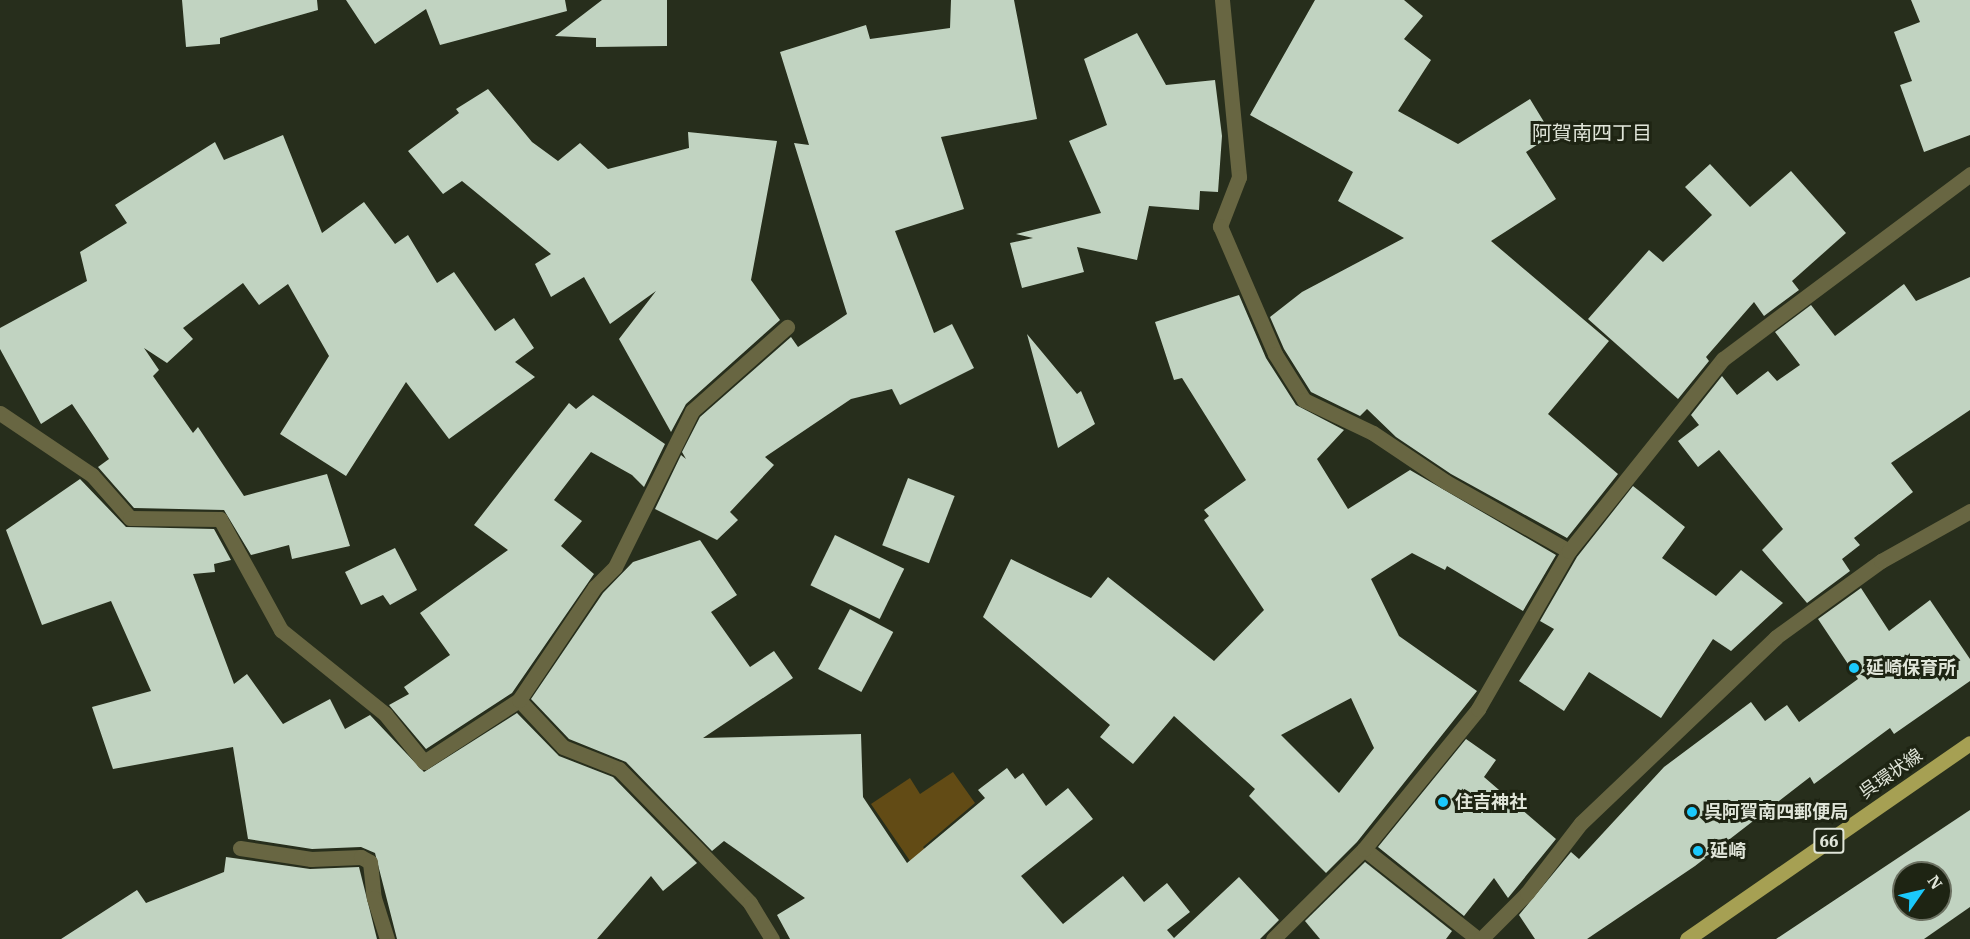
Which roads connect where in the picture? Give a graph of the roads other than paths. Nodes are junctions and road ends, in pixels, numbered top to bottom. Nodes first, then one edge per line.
1 (1222, 0) edge
2 (1970, 174) edge
3 (787, 327) dead end
4 (0, 413) edge
5 (1970, 511) edge
6 (1569, 551) junction
7 (519, 700) junction
8 (1970, 743) edge
9 (240, 848) dead end
10 (1364, 849) junction
11 (387, 939) edge
12 (772, 939) edge
13 (1273, 939) edge
14 (1479, 939) edge
15 (1687, 939) edge

1 - 6 street
2 - 6 street
3 - 7 street
4 - 7 street
5 - 14 street
6 - 10 street
7 - 12 street
8 - 15 main road, 呉環状線 / 66
9 - 11 street
10 - 13 street
10 - 14 street

